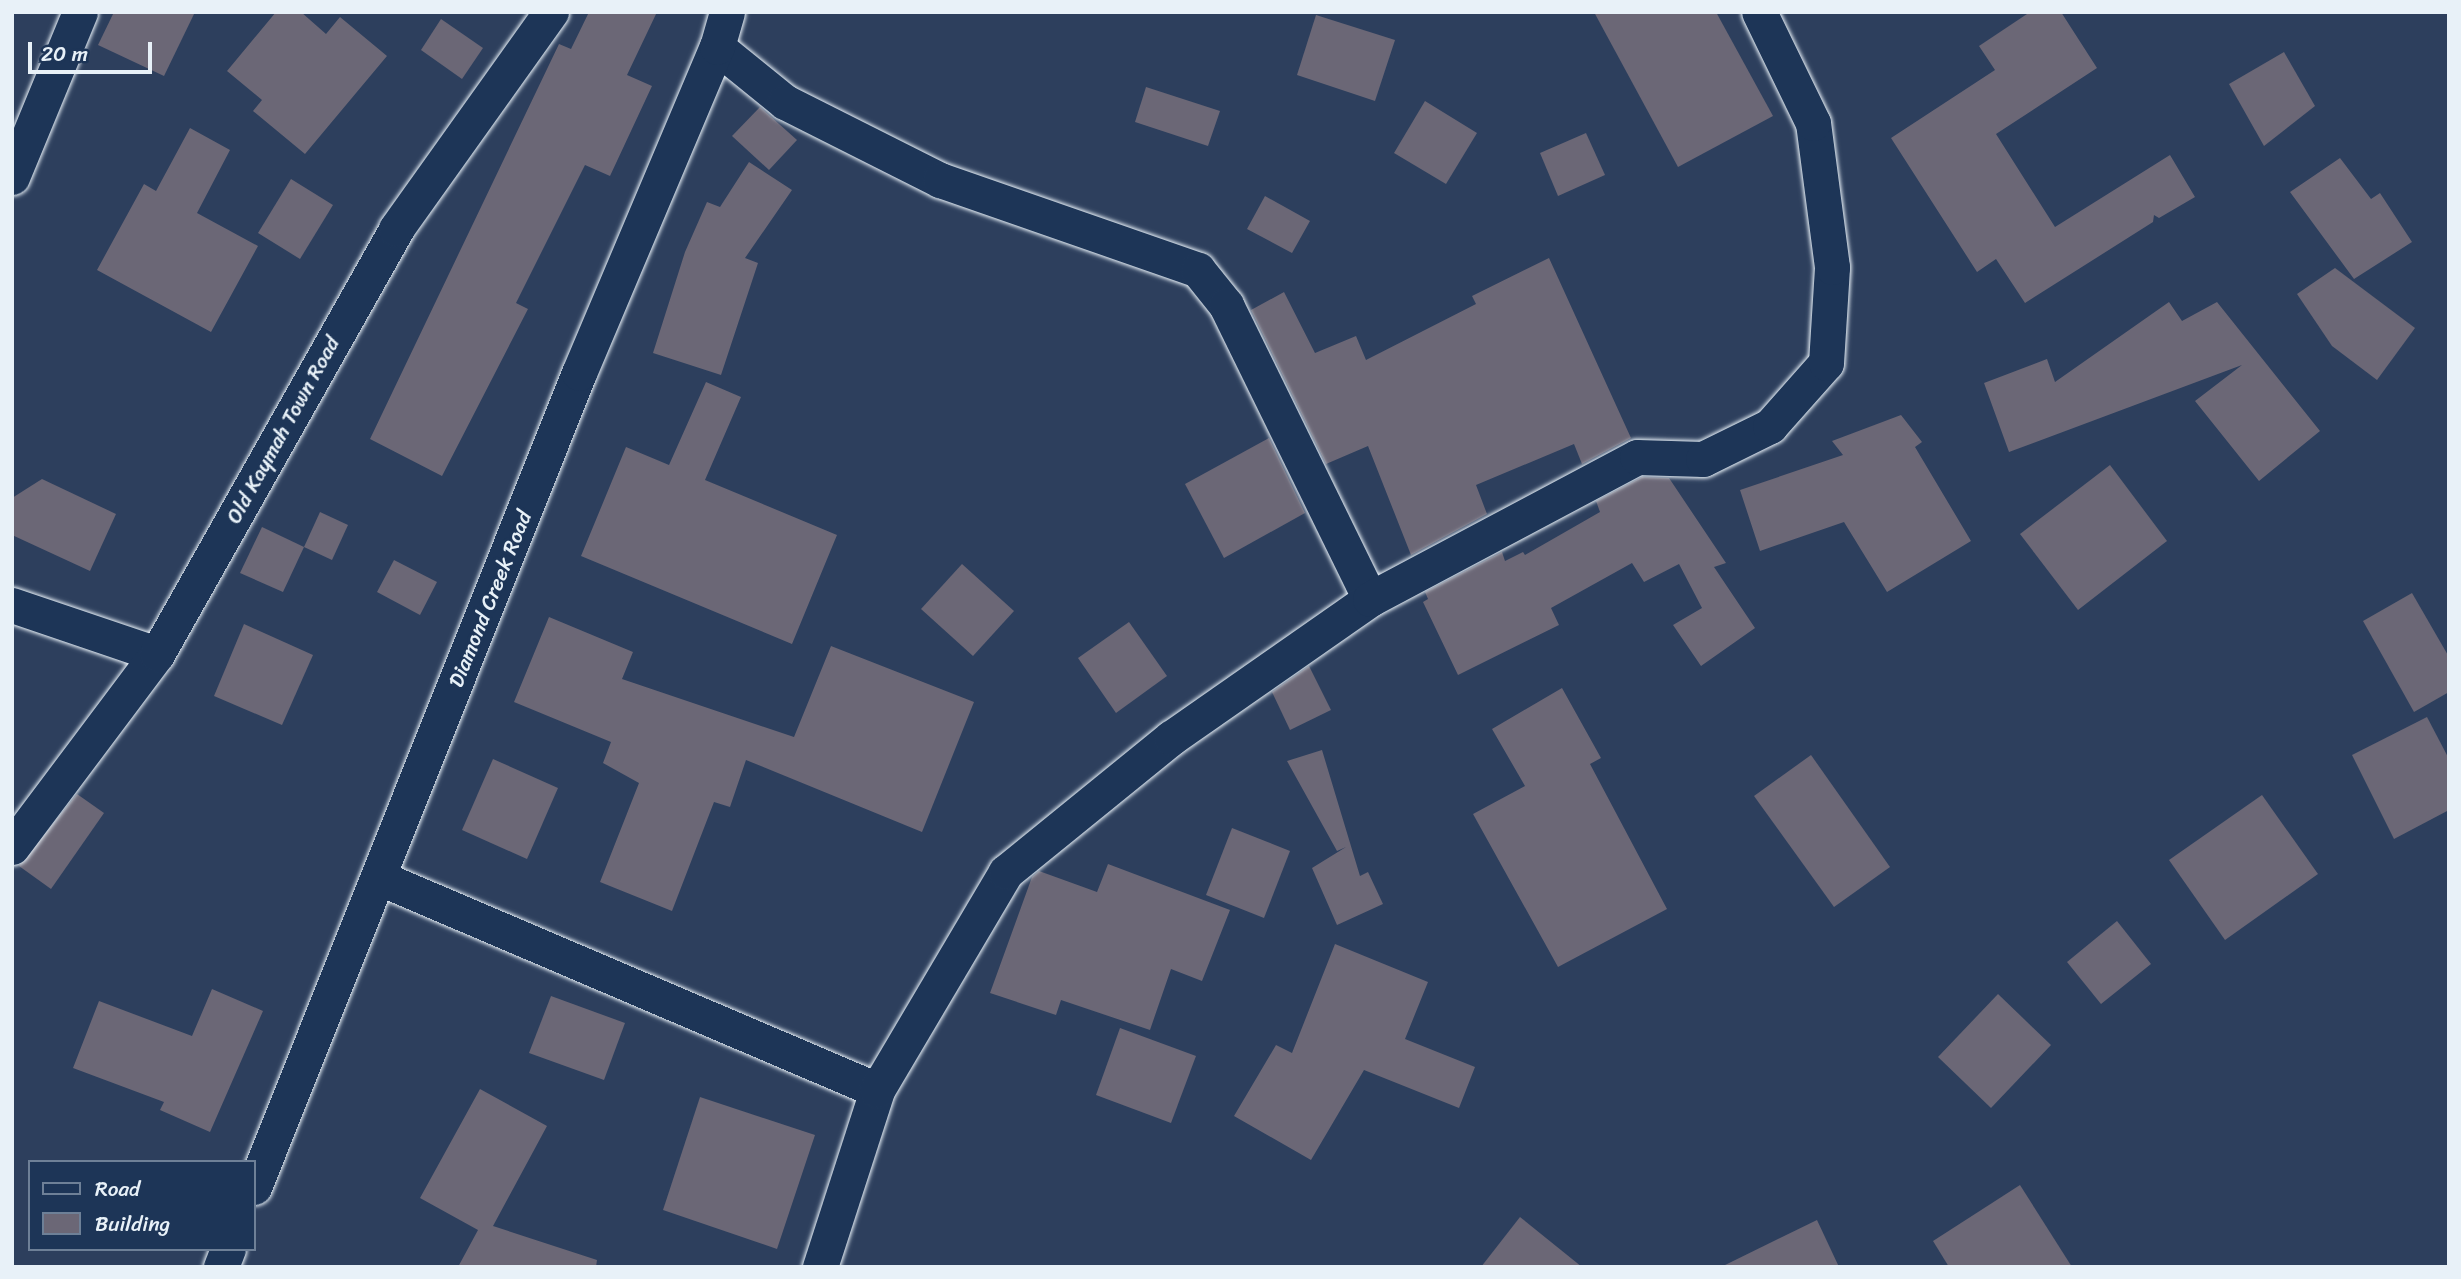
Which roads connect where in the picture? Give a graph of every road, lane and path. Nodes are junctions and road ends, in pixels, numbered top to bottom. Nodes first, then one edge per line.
1 (80, 12) edge
2 (551, 12) edge
3 (727, 12) edge
4 (1759, 12) edge
5 (718, 47) junction
6 (12, 177) edge
7 (1370, 598) junction
8 (12, 605) edge
9 (157, 654) junction
10 (12, 847) edge
11 (380, 878) junction
12 (877, 1090) junction
13 (256, 1182) edge
14 (820, 1267) edge

1 - 6 street
2 - 9 street, Old Kaymah Town Road
3 - 5 street, Diamond Creek Road
4 - 7 street
5 - 7 street
5 - 11 street, Diamond Creek Road
7 - 12 street
8 - 9 street
9 - 10 street, Old Kaymah Town Road
11 - 12 street
11 - 13 street, Diamond Creek Road
12 - 14 street

